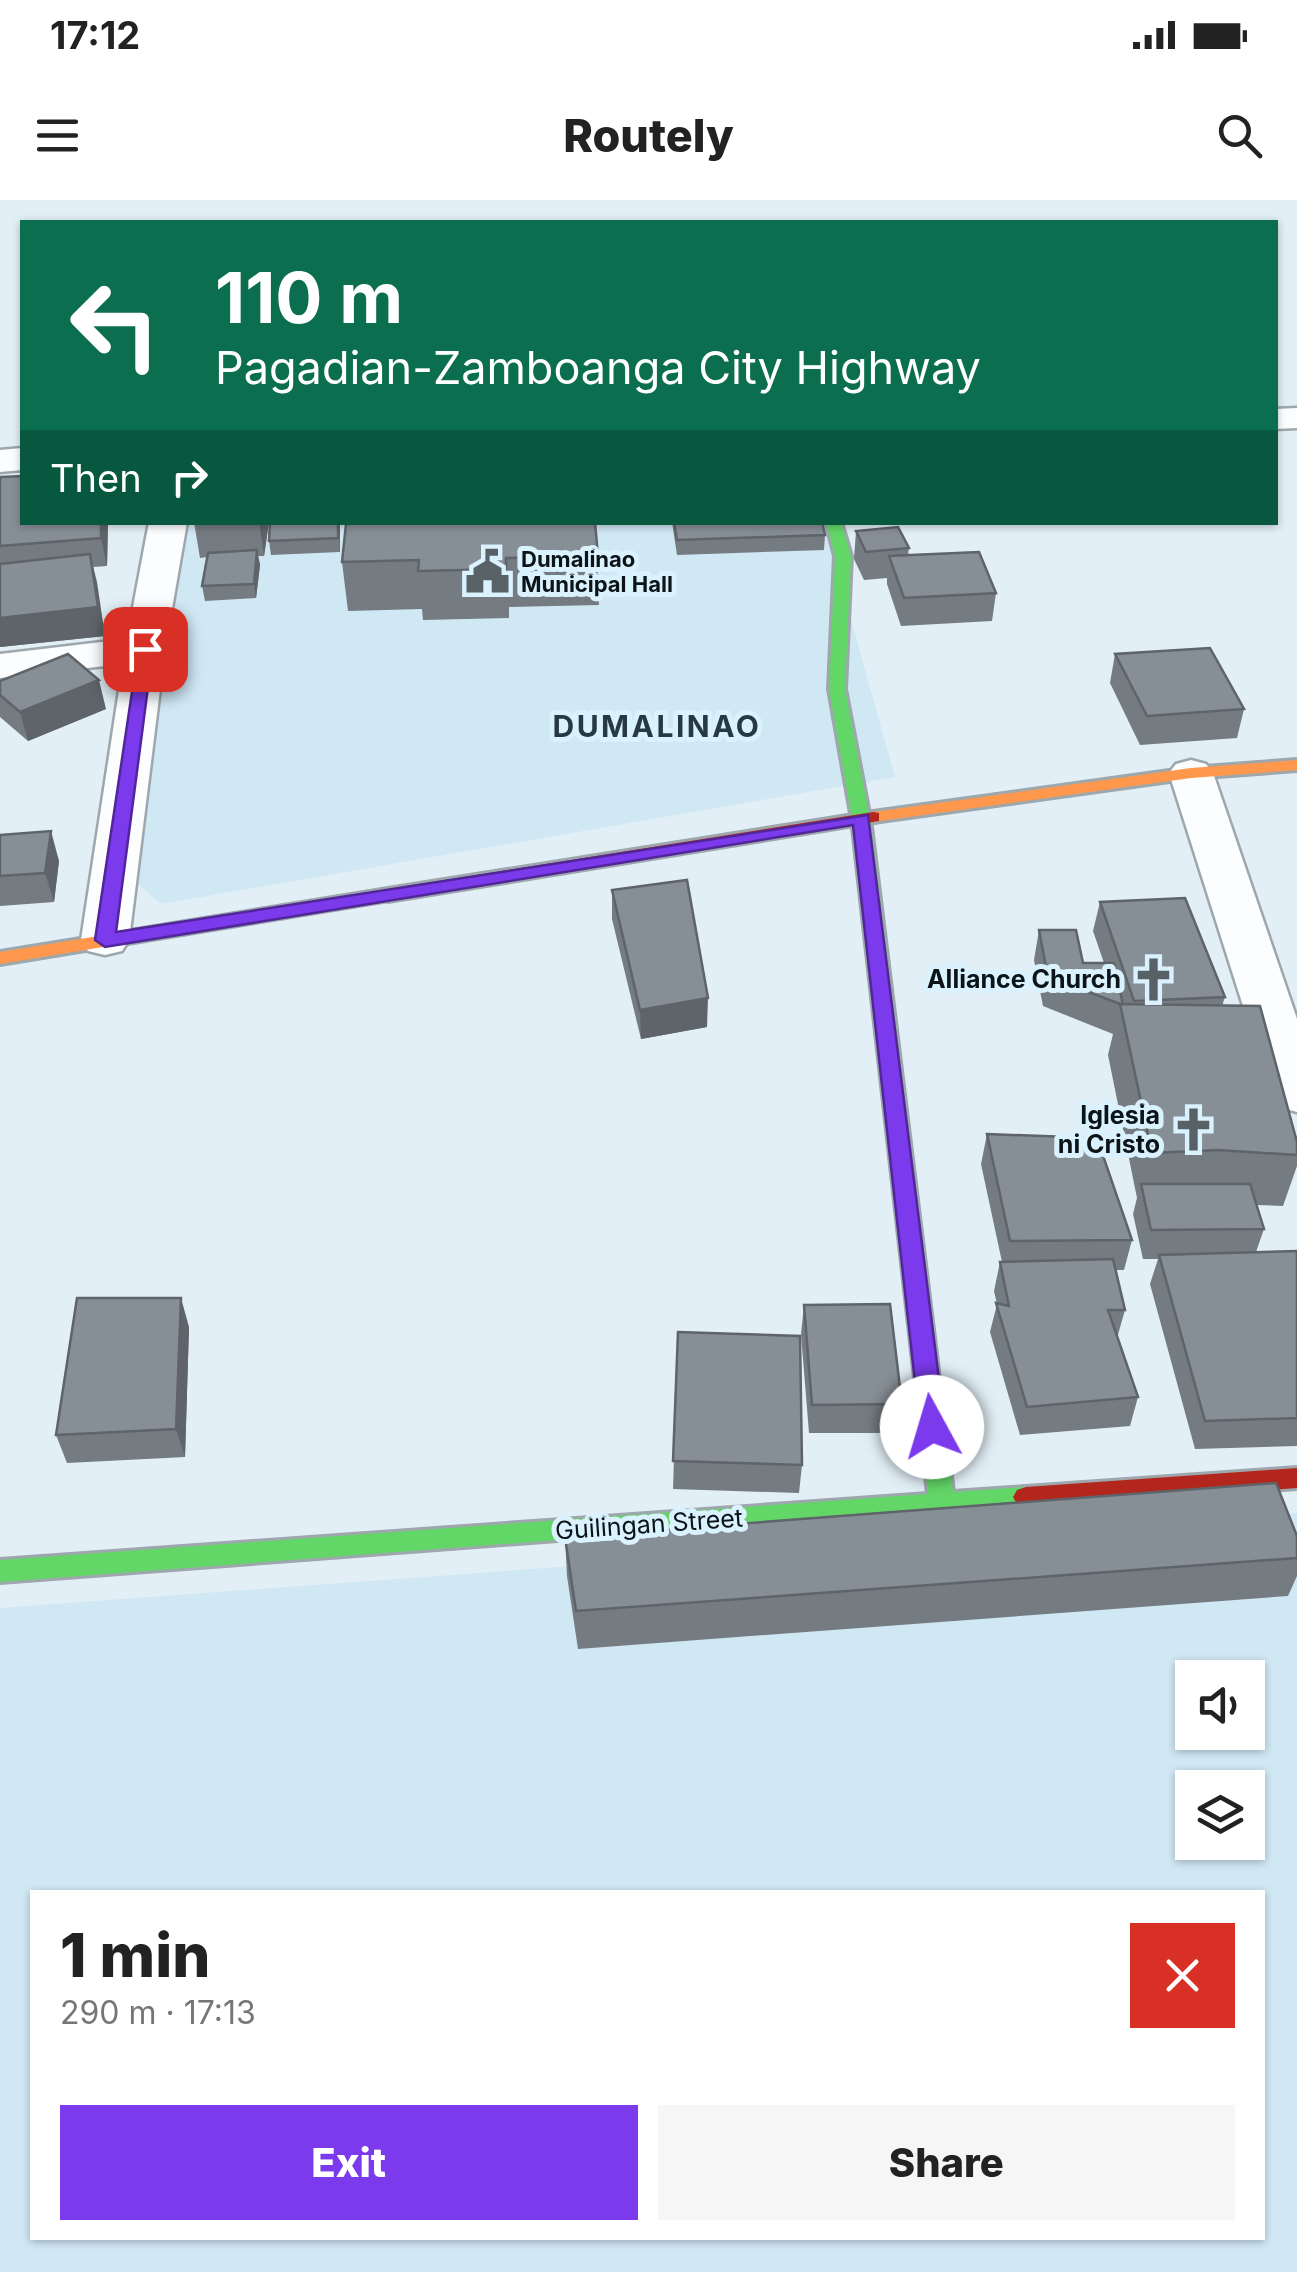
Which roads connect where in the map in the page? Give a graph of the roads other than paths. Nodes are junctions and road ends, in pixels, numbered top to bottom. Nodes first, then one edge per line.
1 (167, 525) edge
2 (835, 525) edge
3 (145, 649) junction
4 (0, 666) edge
5 (1297, 764) edge
6 (1191, 773) junction
7 (861, 818) junction
8 (105, 940) junction
9 (0, 958) edge
10 (1297, 1094) edge
11 (1297, 1478) edge
12 (942, 1503) junction
13 (0, 1570) edge

1 - 3 street
2 - 7 main road
3 - 4 street
3 - 8 street
5 - 6 main road
6 - 7 main road
6 - 10 street
7 - 8 main road
7 - 12 main road
8 - 9 main road
11 - 12 main road, Guilingan Street
12 - 13 main road, Guilingan Street

